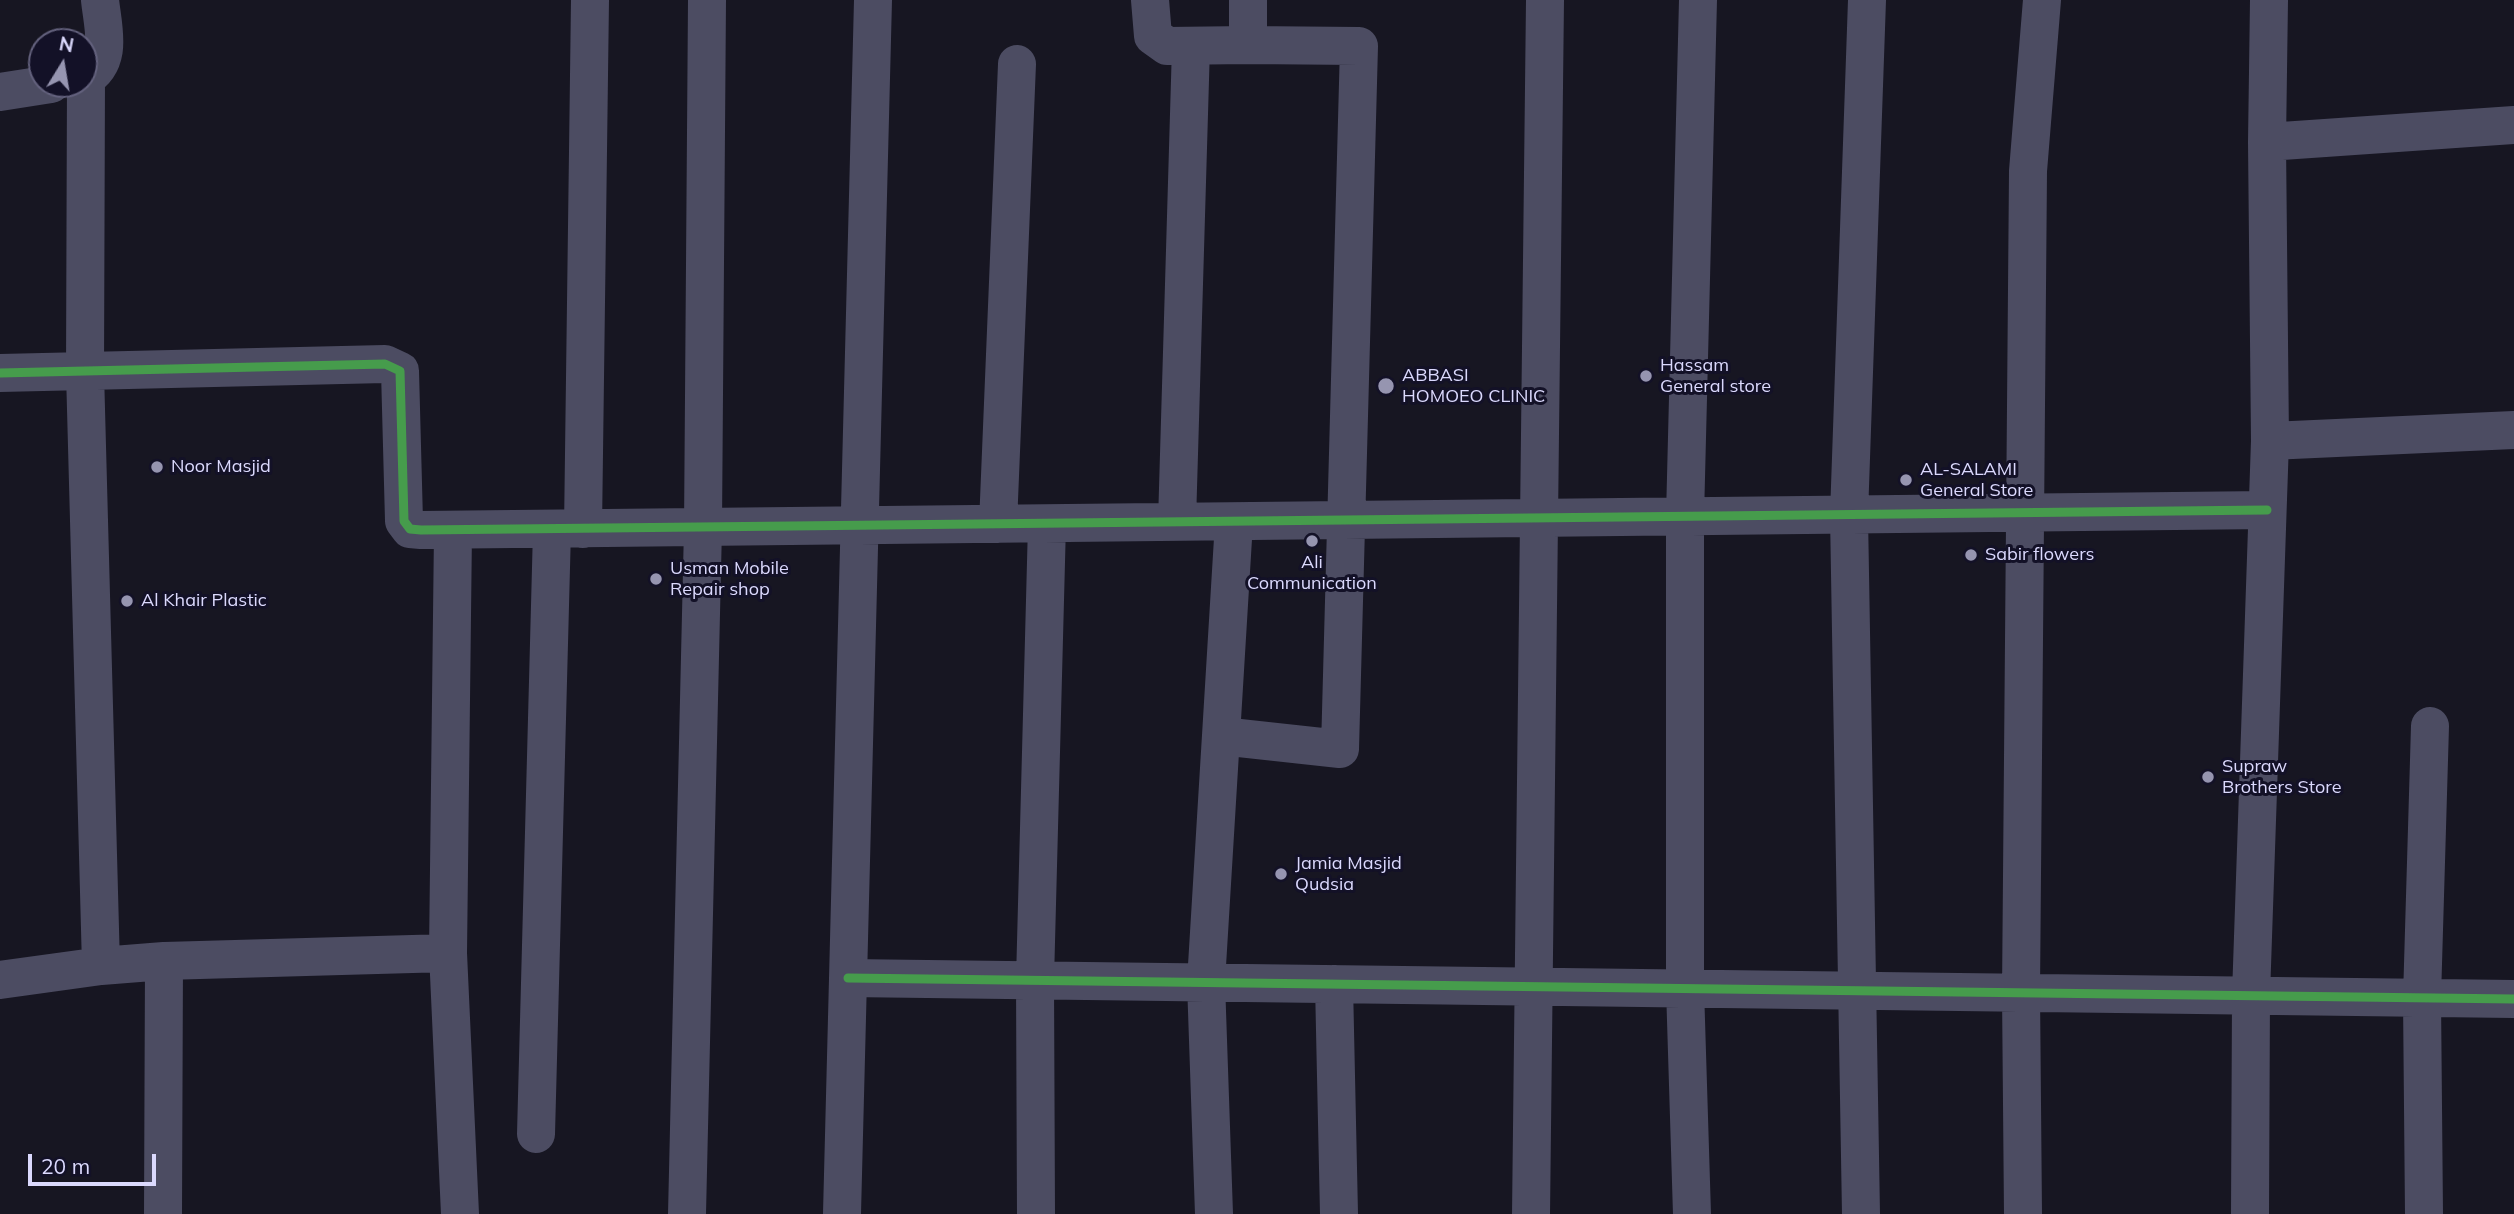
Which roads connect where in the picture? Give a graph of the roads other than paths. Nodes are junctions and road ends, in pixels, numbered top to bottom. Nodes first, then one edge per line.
1 (100, 0) edge
2 (590, 0) edge
3 (707, 0) edge
4 (873, 0) edge
5 (1150, 0) edge
6 (1248, 0) edge
7 (1545, 0) edge
8 (1698, 0) edge
9 (1867, 0) edge
10 (2042, 0) edge
11 (2269, 0) edge
12 (1248, 45) junction
13 (1191, 47) junction
14 (1017, 64) dead end
15 (98, 67) edge
16 (28, 88) edge
17 (0, 92) edge
18 (74, 98) edge
19 (2514, 125) edge
20 (2267, 142) junction
21 (85, 372) junction
22 (0, 373) edge
23 (2514, 430) edge
24 (2270, 441) junction
25 (2267, 510) junction
26 (2024, 513) junction
27 (1849, 515) junction
28 (1685, 517) junction
29 (1539, 519) junction
30 (1348, 520) junction
31 (1177, 522) junction
32 (1234, 522) junction
33 (1047, 523) junction
34 (998, 524) junction
35 (860, 526) junction
36 (703, 528) junction
37 (567, 529) junction
38 (453, 531) junction
39 (2430, 726) dead end
40 (1221, 736) junction
41 (448, 953) junction
42 (164, 961) junction
43 (101, 966) junction
44 (848, 978) junction
45 (1035, 979) junction
46 (0, 981) edge
47 (1206, 982) junction
48 (1334, 984) junction
49 (1534, 986) junction
50 (1685, 988) junction
51 (1859, 990) junction
52 (2021, 992) junction
53 (2251, 995) junction
54 (2422, 998) junction
55 (2514, 999) edge
56 (536, 1134) dead end
57 (163, 1214) edge
58 (460, 1214) edge
59 (687, 1214) edge
60 (842, 1214) edge
61 (1037, 1214) edge
62 (1214, 1214) edge
63 (1339, 1214) edge
64 (1531, 1214) edge
65 (1692, 1214) edge
66 (1861, 1214) edge
67 (2023, 1214) edge
68 (2250, 1214) edge
69 (2424, 1214) edge

1 - 15 street
2 - 37 street
3 - 36 street
4 - 35 street
5 - 13 street
6 - 12 street
7 - 29 street
8 - 28 street
9 - 27 street
10 - 26 street
11 - 20 street
12 - 13 street
12 - 30 street
13 - 31 street
14 - 34 street
16 - 17 street
18 - 21 street
19 - 20 street
20 - 24 street
21 - 22 street
21 - 38 street
21 - 43 street
23 - 24 street
24 - 25 street
25 - 26 street
25 - 53 street
26 - 27 street
26 - 52 street
27 - 28 street
27 - 51 street
28 - 29 street
28 - 50 street
29 - 30 street
29 - 49 street
30 - 32 street
30 - 40 street
31 - 32 street
31 - 33 street
32 - 40 street
33 - 34 street
33 - 45 street
34 - 35 street
35 - 36 street
35 - 44 street
36 - 37 street
36 - 59 street
37 - 38 street
37 - 56 street
38 - 41 street
39 - 54 street
40 - 47 street
41 - 42 street
41 - 58 street
42 - 43 street
42 - 57 street
43 - 46 street
44 - 45 street
44 - 60 street
45 - 47 street
45 - 61 street
47 - 48 street
47 - 62 street
48 - 49 street
48 - 63 street
49 - 50 street
49 - 64 street
50 - 51 street
50 - 65 street
51 - 52 street
51 - 66 street
52 - 53 street
52 - 67 street
53 - 54 street
53 - 68 street
54 - 55 street
54 - 69 street

